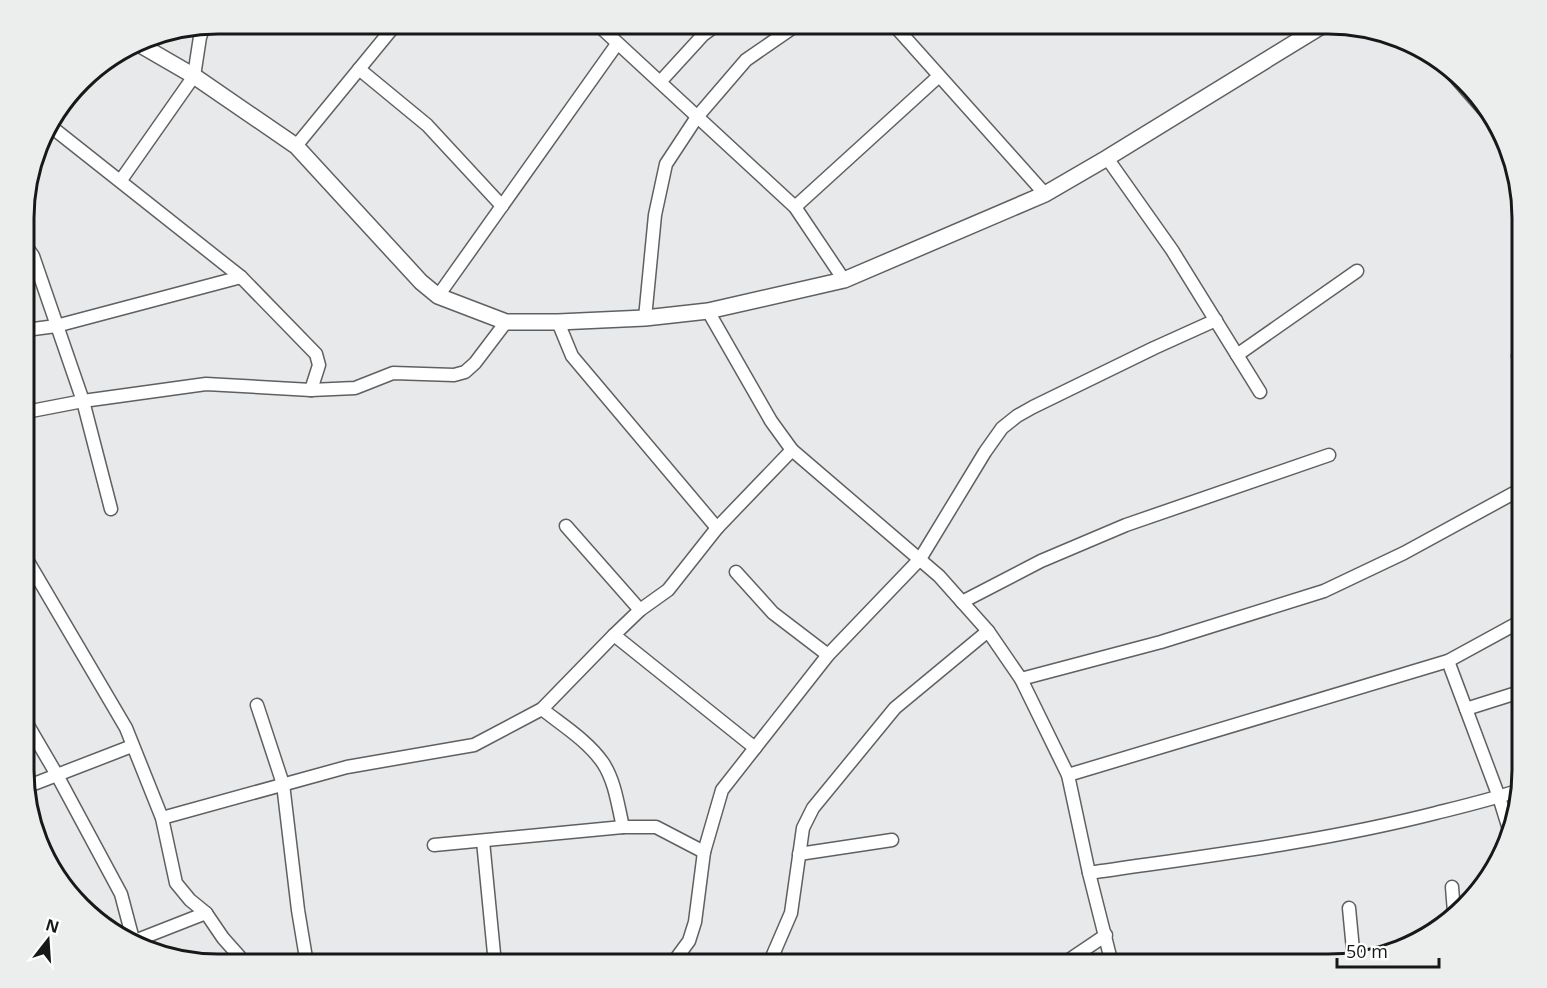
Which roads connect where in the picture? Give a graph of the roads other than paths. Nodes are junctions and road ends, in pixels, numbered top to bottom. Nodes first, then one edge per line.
1 (388, 34) edge
2 (607, 34) edge
3 (704, 34) edge
4 (784, 34) edge
5 (902, 34) edge
6 (1309, 34) edge
7 (201, 35) edge
8 (617, 44) junction
9 (147, 49) edge
10 (359, 69) junction
11 (194, 76) junction
12 (939, 76) junction
13 (660, 82) junction
14 (696, 117) junction
15 (55, 134) edge
16 (296, 146) junction
17 (1107, 158) junction
18 (121, 180) junction
19 (1045, 194) junction
20 (502, 206) junction
21 (795, 207) junction
22 (34, 259) edge
23 (1357, 271) dead end
24 (241, 277) junction
25 (844, 280) junction
26 (438, 296) junction
27 (708, 311) junction
28 (645, 318) junction
29 (1216, 320) junction
30 (506, 322) junction
31 (558, 322) junction
32 (56, 326) junction
33 (34, 329) edge
34 (1237, 355) junction
35 (311, 390) junction
36 (1260, 393) dead end
37 (83, 400) junction
38 (34, 410) edge
39 (792, 450) junction
40 (1329, 455) dead end
41 (1512, 494) edge
42 (111, 509) dead end
43 (566, 526) dead end
44 (717, 528) junction
45 (920, 559) junction
46 (34, 572) edge
47 (736, 572) dead end
48 (962, 602) junction
49 (640, 610) junction
50 (1512, 626) edge
51 (987, 631) junction
52 (614, 635) junction
53 (828, 656) junction
54 (1448, 661) junction
55 (1022, 679) junction
56 (1512, 694) edge
57 (257, 705) dead end
58 (542, 709) junction
59 (1466, 709) junction
60 (34, 735) edge
61 (132, 746) junction
62 (755, 748) junction
63 (57, 774) junction
64 (1068, 776) junction
65 (35, 782) edge
66 (283, 784) junction
67 (1511, 793) edge
68 (1499, 797) junction
69 (162, 818) junction
70 (1506, 819) edge
71 (623, 827) junction
72 (892, 840) dead end
73 (483, 841) junction
74 (434, 845) dead end
75 (704, 852) junction
76 (799, 854) junction
77 (1089, 873) junction
78 (1452, 888) dead end
79 (1453, 905) edge
80 (1349, 908) dead end
81 (206, 913) junction
82 (130, 931) edge
83 (1106, 935) junction
84 (143, 938) edge
85 (1353, 951) edge
86 (1079, 953) edge
87 (1110, 953) edge
88 (237, 954) edge
89 (305, 954) edge
90 (494, 954) edge
91 (680, 954) edge
92 (774, 954) edge

1 - 10 street
2 - 8 street
3 - 13 street
4 - 14 street
5 - 12 street
6 - 17 street
7 - 11 street
8 - 13 street
8 - 20 street
9 - 11 street
10 - 16 street
10 - 20 street
11 - 16 street
11 - 18 street
12 - 19 street
12 - 21 street
13 - 14 street
14 - 21 street
14 - 28 street
15 - 18 street
16 - 26 street
17 - 19 street
17 - 29 street
18 - 24 street
19 - 25 street
20 - 26 street
21 - 25 street
22 - 32 street
23 - 34 street
24 - 32 street
24 - 35 street
25 - 27 street
26 - 30 street
27 - 28 street
27 - 39 street
28 - 31 street
29 - 34 street
29 - 45 street
30 - 31 street
30 - 35 street
31 - 44 street
32 - 33 street
32 - 37 street
34 - 36 street
35 - 37 street
37 - 38 street
37 - 42 street
39 - 44 street
39 - 45 street
40 - 48 street
41 - 55 street
43 - 49 street
44 - 49 street
45 - 48 street
45 - 53 street
46 - 61 street
47 - 53 street
48 - 51 street
49 - 52 street
50 - 54 street
51 - 55 street
51 - 76 street
52 - 58 street
52 - 62 street
53 - 62 street
54 - 59 street
54 - 64 street
55 - 64 street
56 - 59 street
57 - 66 street
58 - 66 street
58 - 71 street
59 - 68 street
60 - 63 street
61 - 63 street
61 - 69 street
62 - 75 street
63 - 65 street
63 - 82 street
64 - 77 street
66 - 69 street
66 - 89 street
67 - 68 street
68 - 70 street
68 - 77 street
69 - 81 street
71 - 73 street
71 - 75 street
72 - 76 street
73 - 74 street
73 - 90 street
75 - 91 street
76 - 92 street
77 - 83 street
78 - 79 street
80 - 85 street
81 - 84 street
81 - 88 street
83 - 86 street
83 - 87 street

